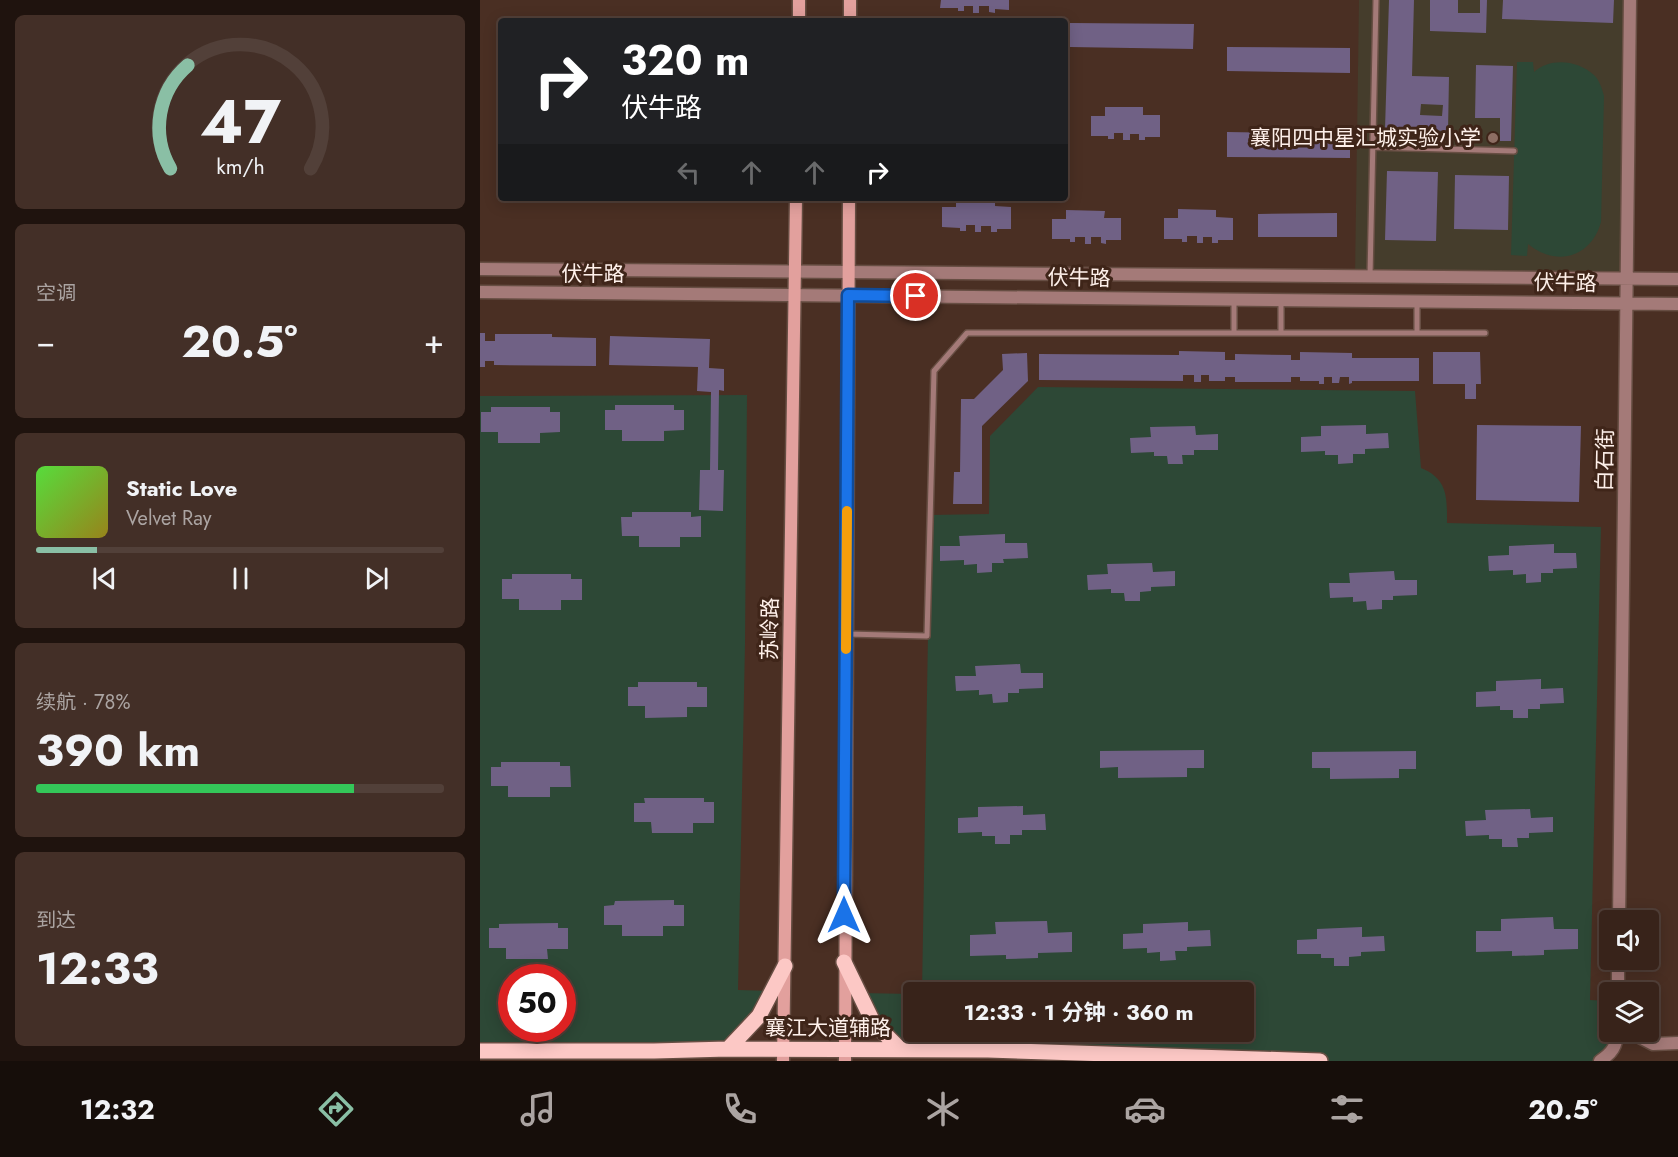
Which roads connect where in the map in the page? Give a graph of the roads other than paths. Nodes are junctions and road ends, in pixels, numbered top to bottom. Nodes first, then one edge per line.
1 (799, 0) edge
2 (850, 0) edge
3 (1376, 0) edge
4 (1630, 0) edge
5 (799, 18) edge
6 (850, 18) edge
7 (1373, 147) junction
8 (1514, 151) dead end
9 (796, 201) edge
10 (849, 201) edge
11 (480, 269) edge
12 (795, 272) junction
13 (849, 272) junction
14 (1370, 276) junction
15 (1627, 278) junction
16 (1678, 279) edge
17 (480, 292) edge
18 (795, 295) junction
19 (848, 295) junction
20 (1234, 299) junction
21 (1281, 300) junction
22 (1417, 301) junction
23 (1626, 303) junction
24 (1678, 304) edge
25 (1234, 333) junction
26 (1281, 333) junction
27 (1417, 333) junction
28 (1485, 333) dead end
29 (846, 634) junction
30 (1619, 910) edge
31 (844, 962) junction
32 (785, 966) junction
33 (1617, 1042) edge
34 (1649, 1042) edge
35 (1678, 1043) edge
36 (728, 1049) junction
37 (900, 1049) junction
38 (988, 1050) junction
39 (480, 1051) edge
40 (654, 1051) junction
41 (783, 1055) edge
42 (845, 1055) edge
43 (690, 1061) edge
44 (829, 1061) edge
45 (960, 1061) edge
46 (1320, 1061) edge
47 (1600, 1061) edge

1 - 5 main road
2 - 6 main road
3 - 7 lane
4 - 15 street, 白石街
7 - 8 lane
7 - 14 lane
9 - 12 main road, 苏岭路
10 - 13 main road
11 - 12 street
12 - 13 street
12 - 18 main road, 苏岭路
13 - 14 street
13 - 19 main road
14 - 15 street
15 - 16 street
15 - 23 street, 白石街
17 - 18 street, 伏牛路
18 - 19 street, 伏牛路
18 - 32 main road, 苏岭路
19 - 20 street, 伏牛路
19 - 29 main road
20 - 21 street, 伏牛路
20 - 25 lane
21 - 22 street, 伏牛路
21 - 26 lane
22 - 23 street, 伏牛路
22 - 27 lane
23 - 24 street, 伏牛路
23 - 30 street, 白石街
25 - 26 lane
25 - 29 lane
26 - 27 lane
27 - 28 lane
29 - 31 main road
31 - 37 main road
31 - 42 main road
32 - 36 main road
32 - 41 main road, 苏岭路
33 - 47 street
34 - 35 street
36 - 40 main road, 襄江大道辅路
36 - 41 main road, 襄江大道辅路
37 - 38 main road, 襄江大道辅路
37 - 42 main road, 襄江大道辅路
38 - 45 main road
38 - 46 main road, 襄江大道辅路
39 - 40 main road, 襄江大道辅路
40 - 43 main road
41 - 42 main road, 襄江大道辅路
42 - 44 main road

